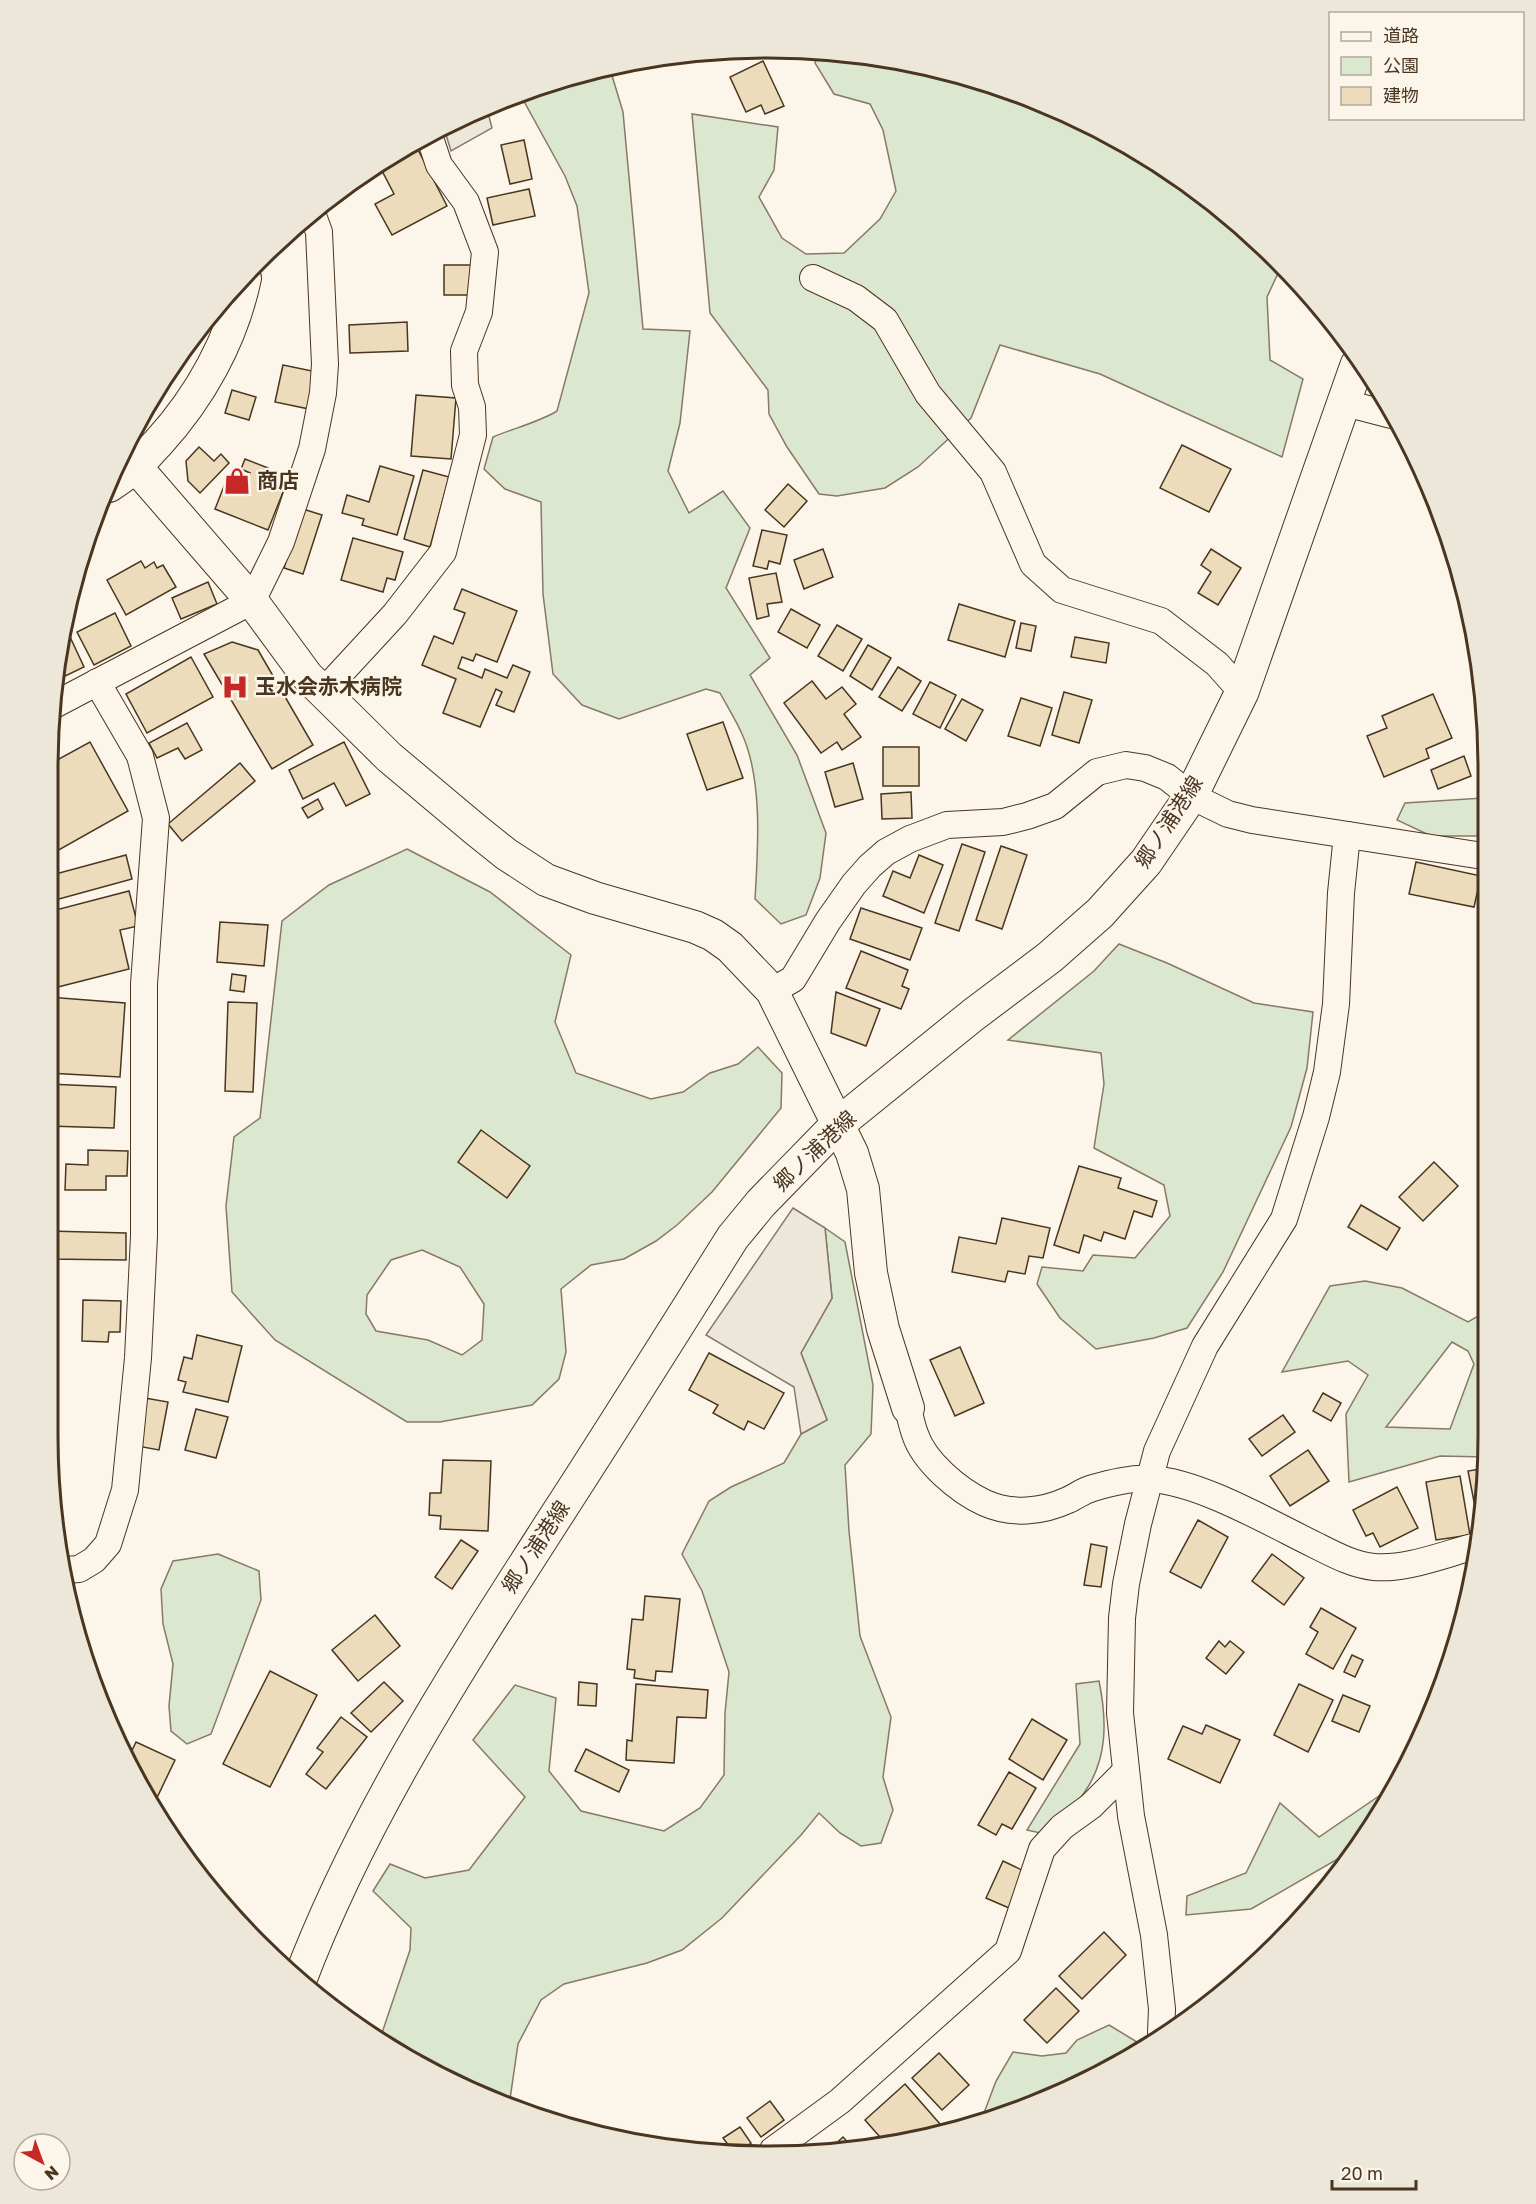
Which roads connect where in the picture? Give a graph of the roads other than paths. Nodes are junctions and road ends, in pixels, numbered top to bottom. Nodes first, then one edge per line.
1 (432, 144) edge
2 (315, 222) edge
3 (813, 278) dead end
4 (242, 292) edge
5 (1356, 371) edge
6 (1345, 403) junction
7 (1382, 414) edge
8 (136, 466) junction
9 (122, 477) edge
10 (252, 601) junction
11 (97, 682) junction
12 (1242, 692) junction
13 (323, 693) junction
14 (62, 701) edge
15 (1191, 796) junction
16 (1347, 835) junction
17 (1478, 855) edge
18 (772, 991) junction
19 (837, 1125) junction
20 (908, 1408) joint
21 (1151, 1478) junction
22 (1468, 1548) edge
23 (71, 1570) edge
24 (1125, 1772) junction
25 (303, 1971) edge
26 (1161, 2026) edge
27 (779, 2146) edge

1 - 13 street
2 - 10 street
3 - 12 street
4 - 8 street
5 - 6 main road, 郷ノ浦港線
6 - 7 street
6 - 12 main road, 郷ノ浦港線
8 - 9 street
8 - 10 street
10 - 11 street
10 - 13 street
11 - 14 street
11 - 23 street
12 - 15 main road, 郷ノ浦港線
13 - 18 street
15 - 16 street
15 - 18 street
15 - 19 main road, 郷ノ浦港線
16 - 17 street
16 - 21 street
18 - 19 street
19 - 20 street
19 - 25 main road, 郷ノ浦港線
20 - 21 street
21 - 22 street
21 - 24 street
24 - 26 street
24 - 27 street

